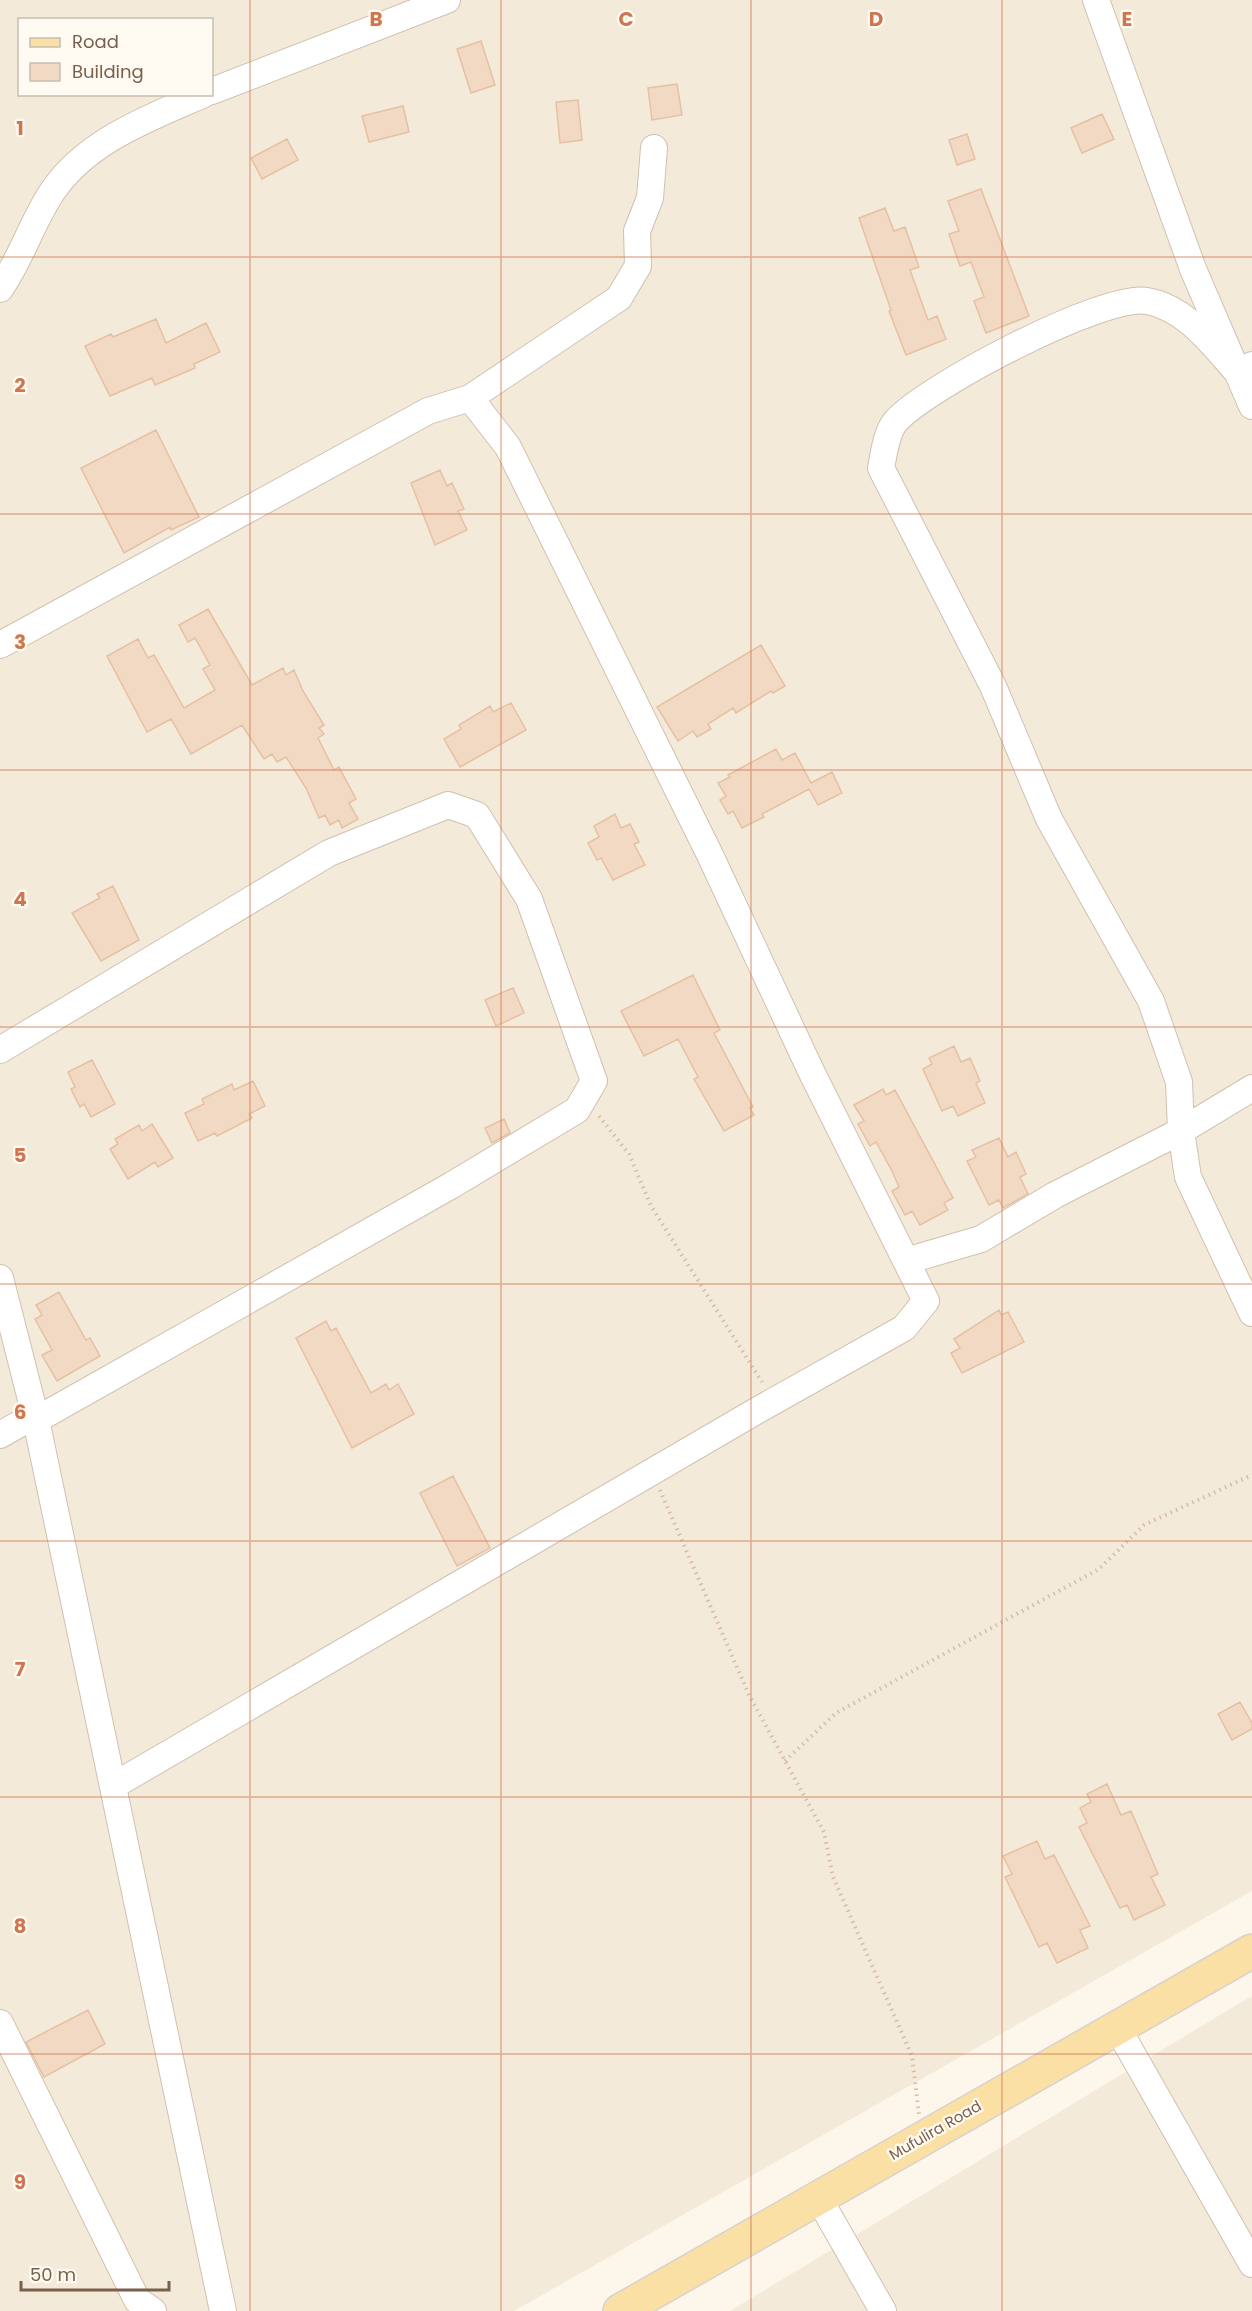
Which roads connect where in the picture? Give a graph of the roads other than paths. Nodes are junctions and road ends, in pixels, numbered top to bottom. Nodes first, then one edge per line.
1 (447, 0) edge
2 (1096, 0) edge
3 (213, 92) edge
4 (200, 96) edge
5 (654, 148) dead end
6 (0, 289) edge
7 (1245, 369) edge
8 (470, 398) junction
9 (1252, 406) edge
10 (0, 645) edge
11 (0, 1050) edge
12 (1252, 1088) edge
13 (1181, 1131) junction
14 (906, 1260) junction
15 (0, 1278) edge
16 (1252, 1313) edge
17 (36, 1418) junction
18 (0, 1435) edge
19 (113, 1786) junction
20 (1252, 1951) edge
21 (0, 2024) edge
22 (1117, 2027) junction
23 (818, 2197) junction
24 (1252, 2264) edge
25 (153, 2311) edge
26 (223, 2311) edge
27 (620, 2311) edge
28 (883, 2311) edge

1 - 3 street
2 - 7 street
4 - 6 street
5 - 8 street
7 - 9 street
7 - 13 street
8 - 10 street
8 - 14 street
11 - 17 street
12 - 13 street
13 - 14 street
13 - 16 street
14 - 19 street
15 - 17 street
17 - 18 street
17 - 19 street
19 - 26 street
20 - 22 main road, Mufulira Road
21 - 25 street
22 - 23 main road, Mufulira Road
22 - 24 street
23 - 27 main road, Mufulira Road
23 - 28 street

